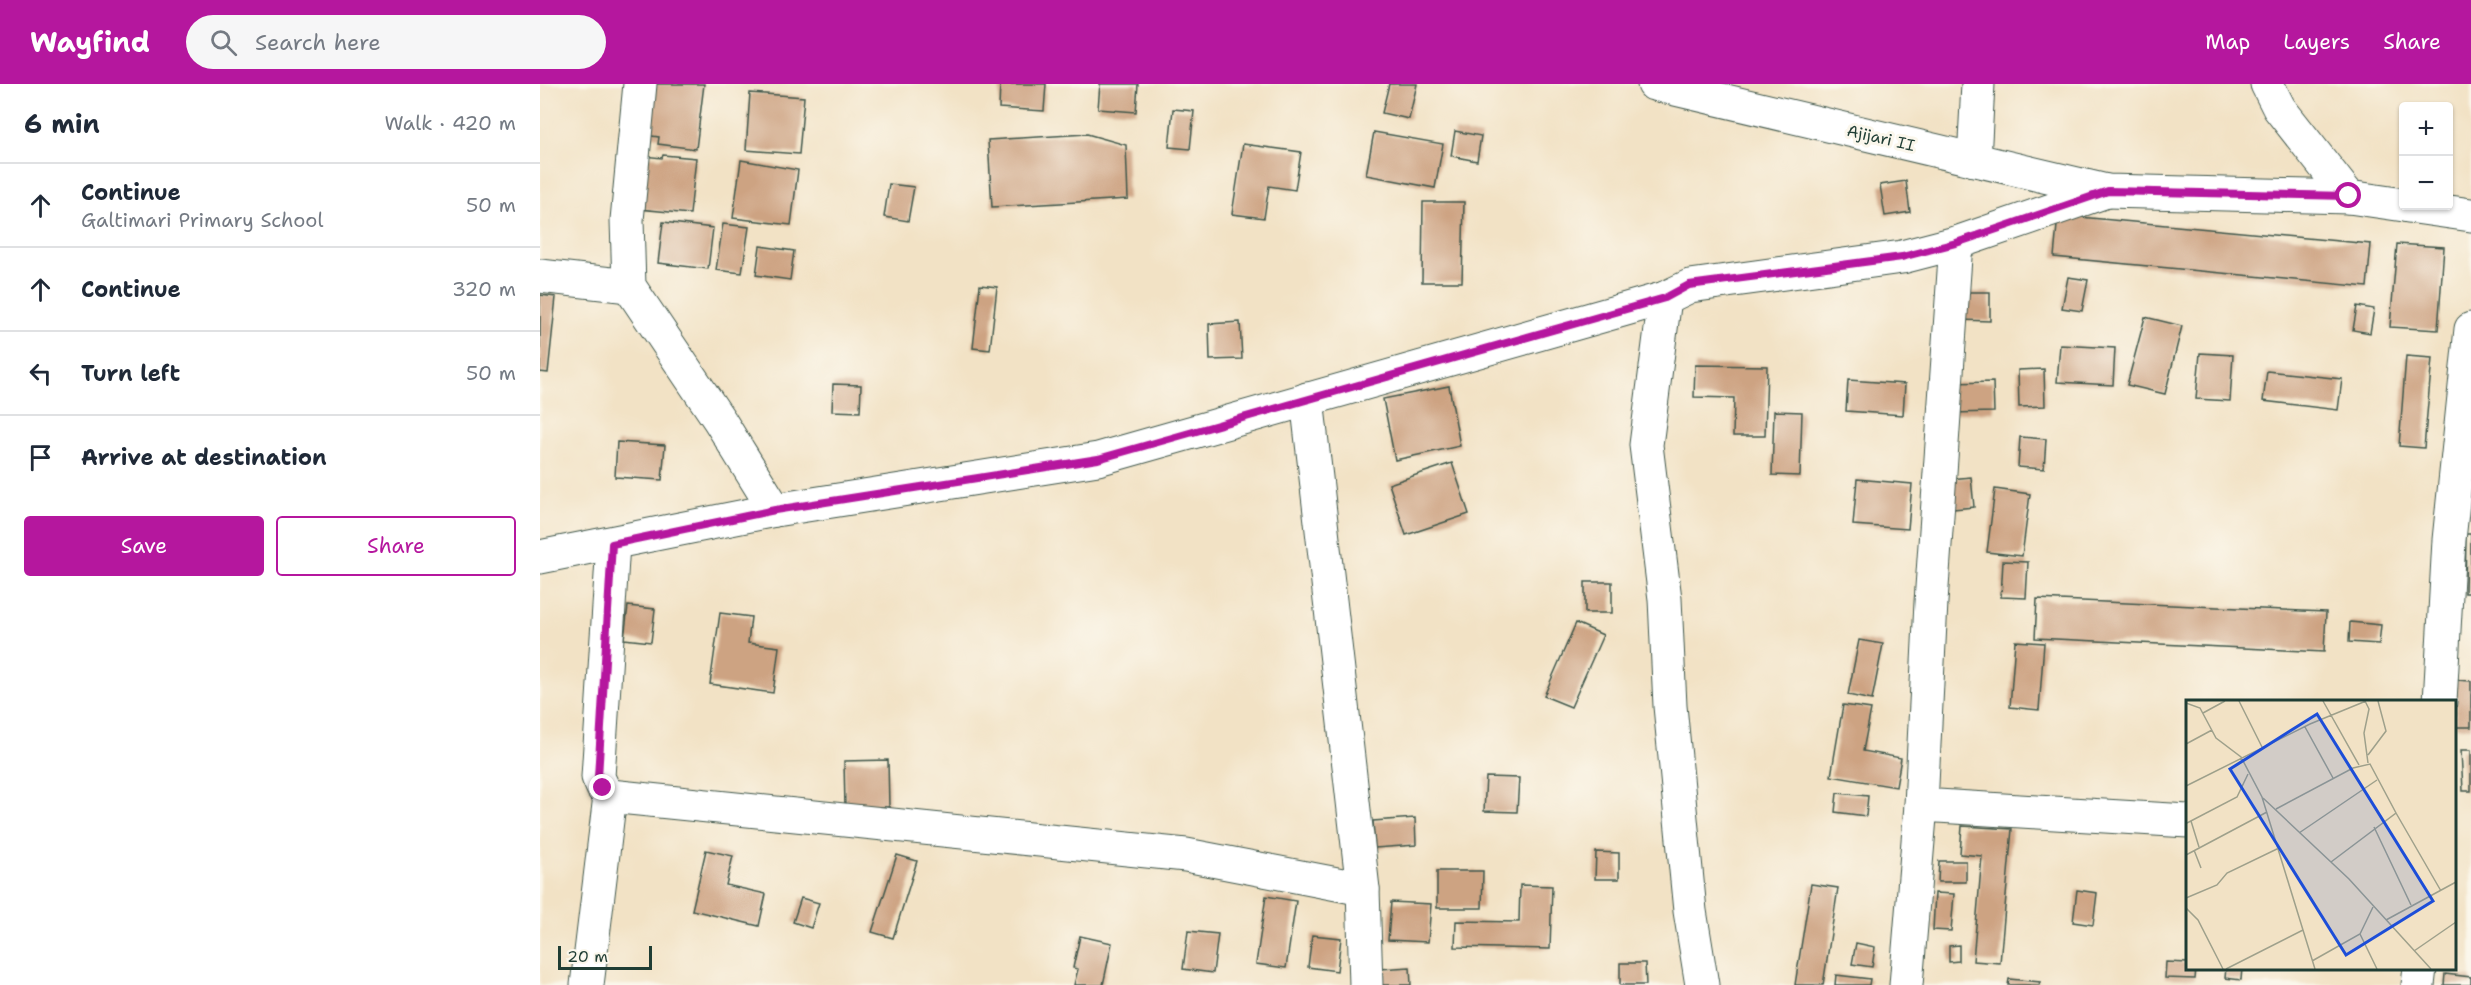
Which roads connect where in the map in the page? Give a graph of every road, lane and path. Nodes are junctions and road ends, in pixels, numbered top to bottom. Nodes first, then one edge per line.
1 (640, 84) edge
2 (1654, 84) edge
3 (1978, 84) edge
4 (2267, 84) edge
5 (1974, 160) junction
6 (2108, 191) junction
7 (2349, 196) junction
8 (2399, 204) edge
9 (2436, 210) edge
10 (2471, 215) edge
11 (1956, 243) junction
12 (540, 276) edge
13 (629, 286) junction
14 (1665, 298) junction
15 (2471, 329) edge
16 (1307, 399) junction
17 (2467, 417) edge
18 (775, 510) junction
19 (612, 544) junction
20 (540, 557) edge
21 (2440, 700) edge
22 (609, 796) junction
23 (1922, 805) junction
24 (2186, 821) edge
25 (1364, 888) junction
26 (2420, 970) edge
27 (587, 985) edge
28 (1366, 985) edge
29 (1702, 985) edge
30 (1906, 985) edge
31 (2418, 985) edge

1 - 13 street
2 - 5 street, Ajijari II
3 - 5 street
4 - 7 street
5 - 6 street, Ajijari II
6 - 7 street
6 - 11 street
7 - 8 street
9 - 10 street
11 - 14 street
11 - 23 street
12 - 13 street
13 - 18 street
14 - 16 street
14 - 29 street
15 - 17 street
16 - 18 street
16 - 25 street
17 - 21 street
18 - 19 street
19 - 20 street
19 - 22 street
22 - 25 street
22 - 27 street
23 - 24 street
23 - 30 street
25 - 28 street
26 - 31 street

